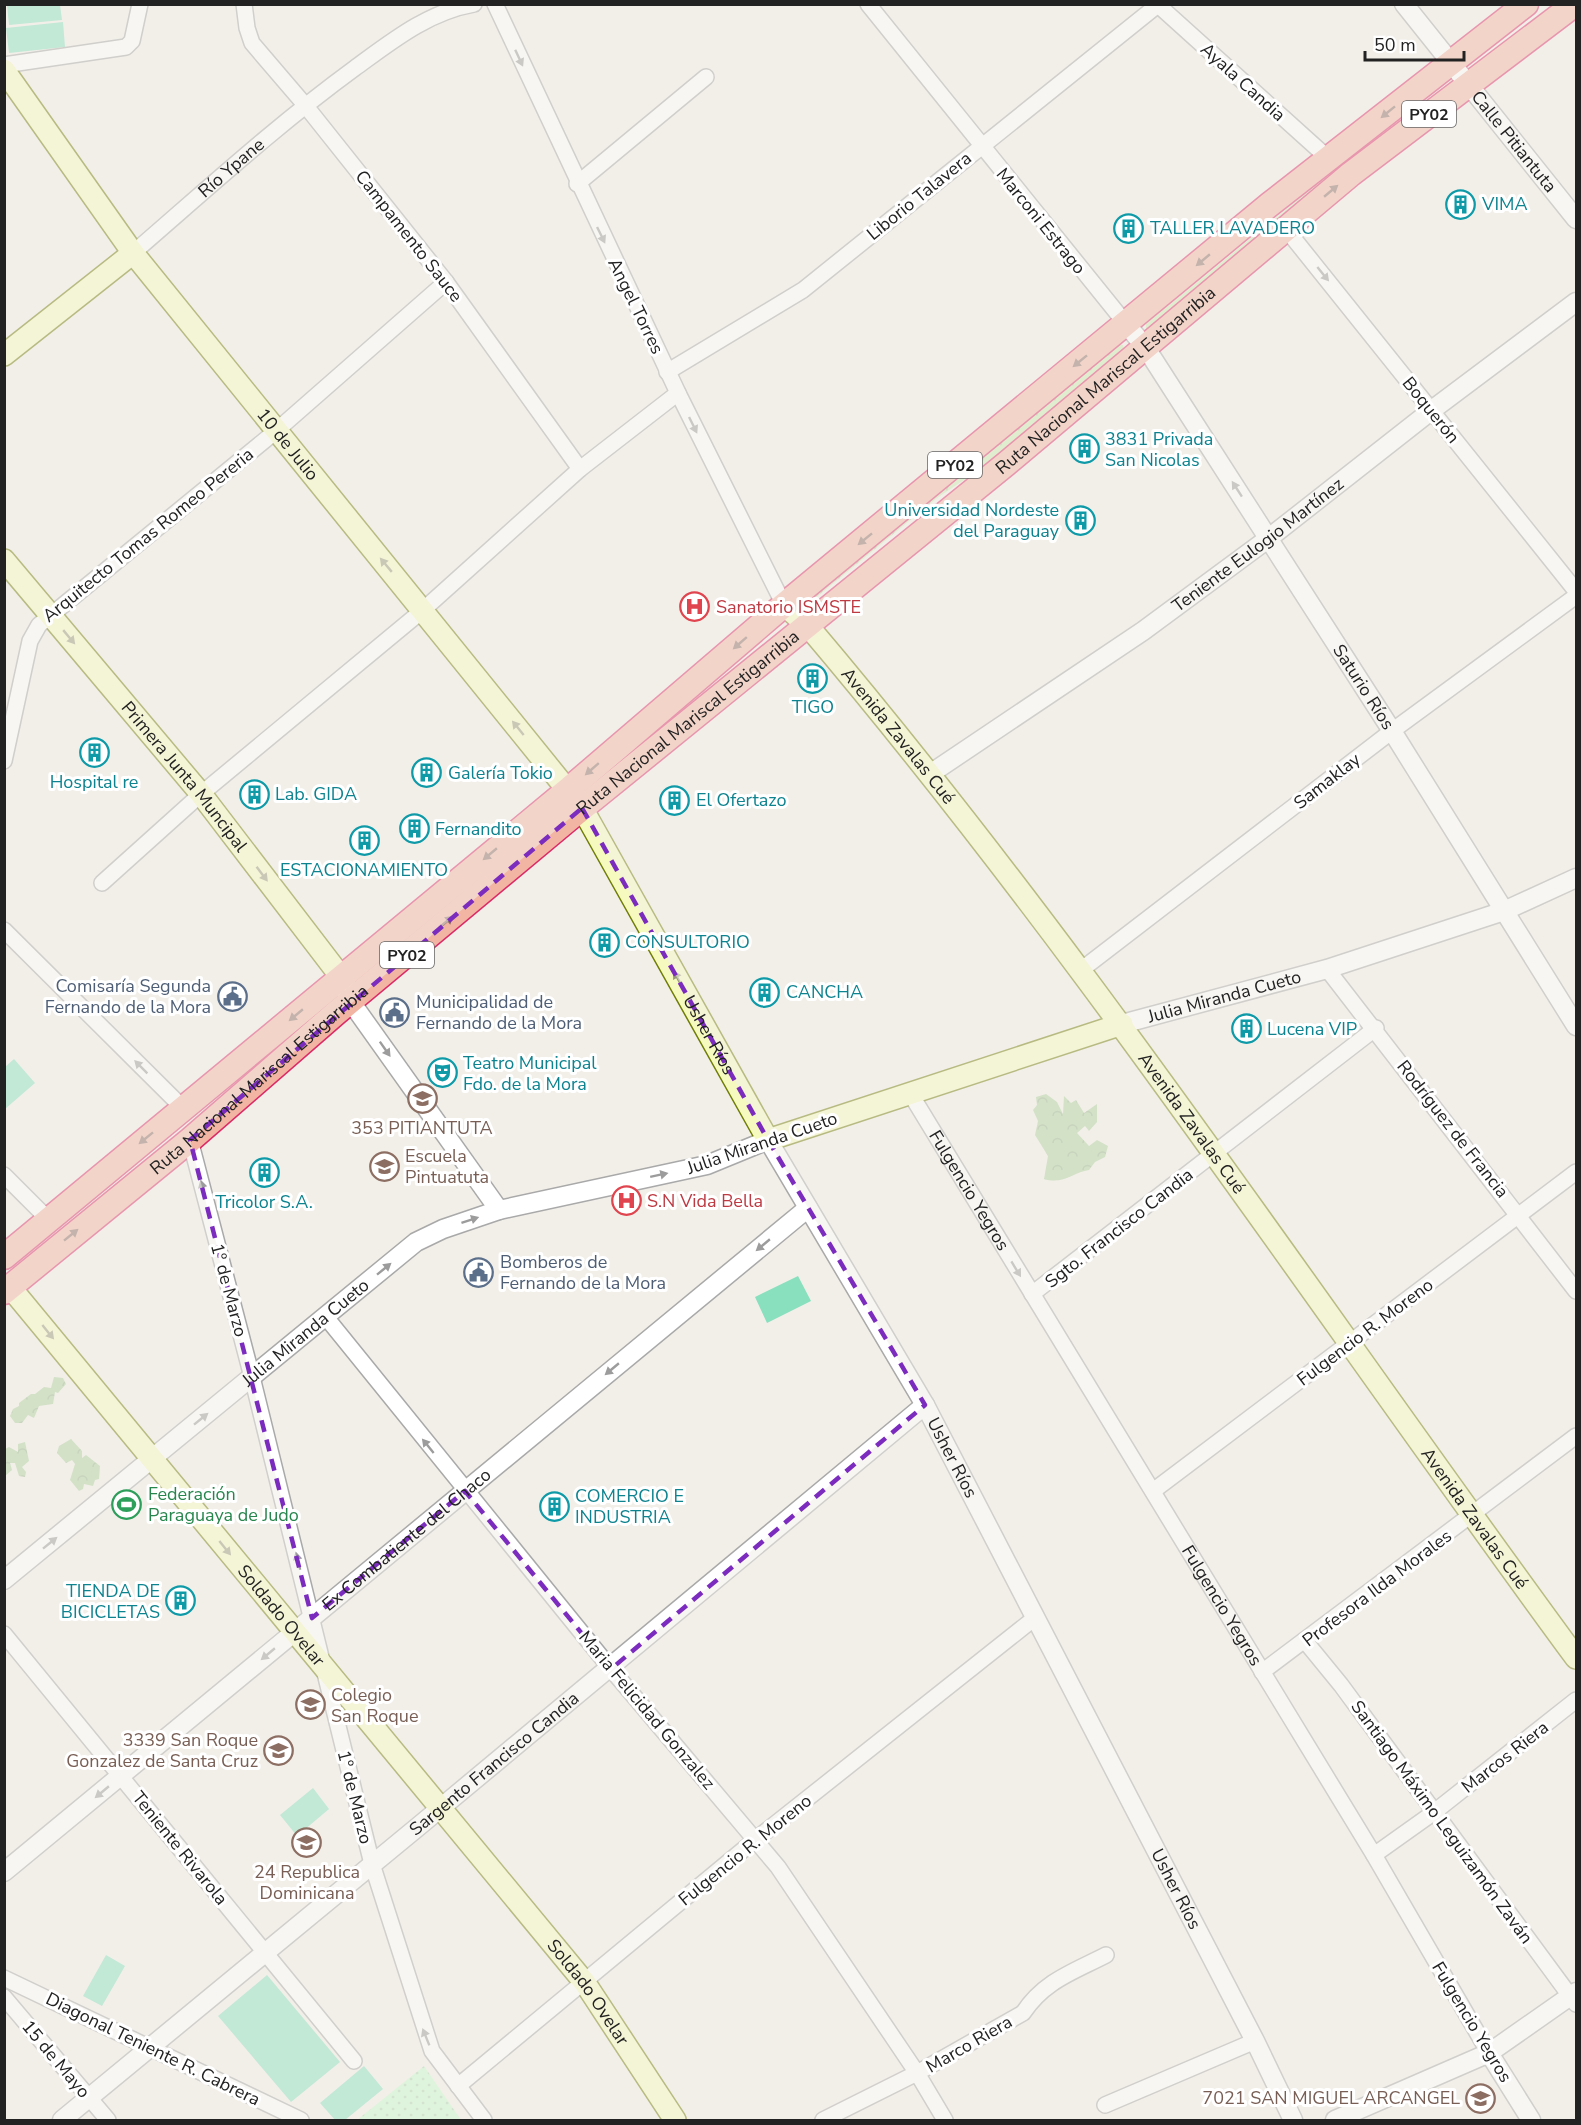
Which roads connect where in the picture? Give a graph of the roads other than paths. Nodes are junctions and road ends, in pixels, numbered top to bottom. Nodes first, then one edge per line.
1 (140, 4) edge
2 (244, 4) edge
3 (495, 4) edge
4 (868, 4) edge
5 (1404, 4) edge
6 (1526, 4) edge
7 (1575, 4) edge
8 (464, 5) edge
9 (1158, 5) edge
10 (1450, 62) junction
11 (4, 65) edge
12 (4, 70) edge
13 (706, 77) dead end
14 (1467, 85) junction
15 (305, 105) junction
16 (980, 146) junction
17 (1329, 159) junction
18 (577, 184) junction
19 (1576, 219) edge
20 (1286, 229) junction
21 (134, 253) junction
22 (446, 282) junction
23 (1576, 302) edge
24 (1126, 324) junction
25 (1146, 348) junction
26 (4, 355) edge
27 (668, 372) junction
28 (678, 393) junction
29 (1432, 410) junction
30 (276, 431) junction
31 (580, 469) junction
32 (1269, 538) junction
33 (4, 560) edge
34 (1576, 591) edge
35 (1576, 596) edge
36 (784, 605) junction
37 (423, 610) junction
38 (50, 614) junction
39 (808, 626) junction
40 (1392, 731) junction
41 (4, 761) edge
42 (930, 774) junction
43 (201, 794) junction
44 (575, 799) junction
45 (1576, 878) edge
46 (102, 883) dead end
47 (1504, 911) junction
48 (4, 930) edge
49 (1327, 969) junction
50 (1081, 970) junction
51 (341, 977) junction
52 (351, 1002) junction
53 (1122, 1024) junction
54 (1576, 1026) edge
55 (1376, 1028) junction
56 (910, 1093) junction
57 (183, 1108) junction
58 (190, 1140) junction
59 (768, 1140) junction
60 (1215, 1154) junction
61 (1576, 1172) edge
62 (4, 1175) edge
63 (808, 1208) junction
64 (500, 1210) junction
65 (1521, 1216) junction
66 (48, 1219) junction
67 (12, 1250) edge
68 (38, 1263) junction
69 (8, 1289) edge
70 (1576, 1291) edge
71 (1032, 1294) junction
72 (325, 1317) junction
73 (1350, 1343) junction
74 (252, 1377) junction
75 (925, 1405) junction
76 (1576, 1436) edge
77 (152, 1459) junction
78 (465, 1491) junction
79 (1153, 1491) junction
80 (1472, 1517) junction
81 (4, 1580) edge
82 (1036, 1617) junction
83 (312, 1618) junction
84 (294, 1632) junction
85 (4, 1634) edge
86 (1305, 1641) junction
87 (1576, 1658) edge
88 (322, 1665) junction
89 (610, 1668) junction
90 (1262, 1672) junction
91 (1576, 1700) edge
92 (121, 1776) junction
93 (442, 1809) junction
94 (1433, 1813) junction
95 (755, 1840) junction
96 (1374, 1855) junction
97 (372, 1864) junction
98 (4, 1872) edge
99 (265, 1952) junction
100 (1106, 1955) dead end
101 (4, 1978) edge
102 (585, 1983) junction
103 (4, 1997) edge
104 (1575, 1997) edge
105 (1255, 2041) junction
106 (151, 2046) junction
107 (1489, 2053) junction
108 (354, 2061) dead end
109 (917, 2073) junction
110 (458, 2086) junction
111 (89, 2098) junction
112 (1105, 2105) dead end
113 (62, 2121) edge
114 (108, 2121) edge
115 (301, 2121) edge
116 (484, 2121) edge
117 (675, 2121) edge
118 (823, 2121) edge
119 (945, 2121) edge
120 (1293, 2121) edge
121 (1335, 2121) edge
122 (1531, 2121) edge

1 - 11 street
2 - 15 street, Campamento Sauce
3 -> 18 street, Angel Torres
4 - 16 street, Marconi Estrago
5 - 10 street, Calle Pitiantuta
6 - 10 highway, Ruta Nacional Mariscal Estigarribia / PY02
7 - 14 highway, Ruta Nacional Mariscal Estigarribia / PY02
8 - 15 street, Río Ypane
9 - 16 street, Liborio Talavera
9 - 17 street, Ayala Candia
10 - 14 street, Calle Pitiantuta
10 -> 17 highway, Ruta Nacional Mariscal Estigarribia / PY02
12 - 21 main road, 10 de Julio
13 - 18 street
14 - 19 street, Calle Pitiantuta
20 -> 14 highway, Ruta Nacional Mariscal Estigarribia / PY02
15 - 21 street, Río Ypane
15 - 22 street, Campamento Sauce
16 - 24 street, Marconi Estrago
16 - 27 street, Liborio Talavera
17 -> 24 highway, Ruta Nacional Mariscal Estigarribia / PY02
18 -> 27 street, Angel Torres
20 - 25 highway, Ruta Nacional Mariscal Estigarribia / PY02
20 -> 29 street, Boquerón
21 - 26 main road, Río Ypane
21 - 30 main road, 10 de Julio
22 - 30 street, Arquitecto Tomas Romeo Pereria
22 - 31 street, Campamento Sauce
23 - 29 street, Teniente Eulogio Martínez
24 - 25 street, Saturio Ríos
24 -> 36 highway, Ruta Nacional Mariscal Estigarribia / PY02
32 -> 25 street, Saturio Ríos
25 - 39 highway, Ruta Nacional Mariscal Estigarribia / PY02
27 - 28 street, Angel Torres
28 - 31 street
28 -> 36 street, Angel Torres
29 - 32 street, Teniente Eulogio Martínez
29 - 34 street, Boquerón
37 -> 30 main road, 10 de Julio
30 - 38 street, Arquitecto Tomas Romeo Pereria
31 - 37 street
32 - 40 street, Saturio Ríos
32 - 42 street, Teniente Eulogio Martínez
33 - 38 main road, Primera Junta Muncipal
35 - 40 street, Samaklay
36 - 39 main road, Avenida Zavalas Cué
36 -> 44 highway, Ruta Nacional Mariscal Estigarribia / PY02
37 - 43 street
44 -> 37 main road, 10 de Julio
38 - 41 street, Arquitecto Tomas Romeo Pereria
38 -> 43 main road, Primera Junta Muncipal
39 - 42 main road, Avenida Zavalas Cué
39 - 44 highway, Ruta Nacional Mariscal Estigarribia / PY02
40 - 47 street, Saturio Ríos
40 - 50 street, Samaklay
42 - 50 main road, Avenida Zavalas Cué
43 - 46 street
43 -> 51 main road, Primera Junta Muncipal
44 -> 51 highway, Ruta Nacional Mariscal Estigarribia / PY02
52 -> 44 highway, Ruta Nacional Mariscal Estigarribia / PY02
59 -> 44 main road, Usher Ríos
45 - 47 street, Julia Miranda Cueto
47 - 49 street, Julia Miranda Cueto
47 - 54 street, Saturio Ríos
57 -> 48 street
49 - 53 street, Julia Miranda Cueto
49 - 55 street, Rodríguez de Francia
50 - 53 main road, Avenida Zavalas Cué
51 - 52 main road, Primera Junta Muncipal
51 -> 57 highway, Ruta Nacional Mariscal Estigarribia / PY02
52 - 58 highway, Ruta Nacional Mariscal Estigarribia / PY02
52 -> 64 street
53 - 56 main road, Julia Miranda Cueto
53 - 60 main road, Avenida Zavalas Cué
55 - 60 street, Sgto. Francisco Candia
55 - 65 street, Rodríguez de Francia
56 - 59 main road, Julia Miranda Cueto
56 -> 71 street, Fulgencio Yegros
57 -> 66 highway, Ruta Nacional Mariscal Estigarribia / PY02
68 -> 58 highway, Ruta Nacional Mariscal Estigarribia / PY02
74 -> 58 street, 1º de Marzo
59 - 63 street, Usher Ríos
64 -> 59 street, Julia Miranda Cueto
60 - 71 street, Sgto. Francisco Candia
60 - 73 main road, Avenida Zavalas Cué
61 - 65 street, Fulgencio R. Moreno
62 - 66 street
63 - 75 street, Usher Ríos
63 -> 78 street, Ex Combatiente del Chaco
72 -> 64 street, Julia Miranda Cueto
65 - 70 street, Rodríguez de Francia
65 - 73 street, Fulgencio R. Moreno
66 - 67 highway, Ruta Nacional Mariscal Estigarribia / PY02
67 - 68 highway
68 - 69 highway, Ruta Nacional Mariscal Estigarribia / PY02
69 -> 77 main road, Soldado Ovelar
71 - 79 street, Fulgencio Yegros
72 - 74 street, Julia Miranda Cueto
78 -> 72 street, Maria Felicidad Gonzalez
73 - 79 street, Fulgencio R. Moreno
73 - 80 main road, Avenida Zavalas Cué
77 -> 74 street, Julia Miranda Cueto
83 -> 74 street, 1º de Marzo
75 - 82 street, Usher Ríos
75 - 89 street, Sargento Francisco Candia
76 - 80 street, Profesora Ilda Morales
81 -> 77 street, Julia Miranda Cueto
77 -> 84 main road, Soldado Ovelar
78 - 83 street, Ex Combatiente del Chaco
78 - 89 street, Maria Felicidad Gonzalez
79 - 90 street, Fulgencio Yegros
80 - 86 street, Profesora Ilda Morales
80 - 87 main road, Avenida Zavalas Cué
82 - 95 street, Fulgencio R. Moreno
82 - 105 street, Usher Ríos
83 - 84 street, Ex Combatiente del Chaco
83 - 88 street, 1º de Marzo
84 - 88 main road, Soldado Ovelar
84 -> 92 street, Ex Combatiente del Chaco
85 - 92 street, Teniente Rivarola
86 - 90 street, Profesora Ilda Morales
86 - 94 street, Santiago Máximo Leguizamón Zaván
88 - 93 main road, Soldado Ovelar
88 - 97 street, 1º de Marzo
89 - 93 street, Sargento Francisco Candia
89 - 95 street, Maria Felicidad Gonzalez
90 - 96 street, Fulgencio Yegros
91 - 94 street, Marcos Riera
92 -> 98 street, Ex Combatiente del Chaco
92 - 99 street, Teniente Rivarola
93 - 97 street, Sargento Francisco Candia
93 - 102 main road, Soldado Ovelar
94 - 96 street, Marcos Riera
94 - 104 street, Santiago Máximo Leguizamón Zaván
95 - 102 street, Fulgencio R. Moreno
95 - 109 street, Maria Felicidad Gonzalez
96 - 107 street, Fulgencio Yegros
97 - 99 street, Sargento Francisco Candia
110 -> 97 street, 1º de Marzo
99 - 106 street, Sargento Francisco Candia
99 - 108 street, Teniente Rivarola
100 - 109 street, Marco Riera
101 - 106 street, Diagonal Teniente R. Cabrera
102 - 110 street, Fulgencio R. Moreno
102 - 117 main road, Soldado Ovelar
103 - 111 street, 15 de Mayo
104 - 107 street
105 - 112 street
105 - 120 street, Usher Ríos
106 - 111 street, Sargento Francisco Candia
106 - 115 street, Diagonal Teniente R. Cabrera
107 - 121 street
107 - 122 street, Fulgencio Yegros
109 - 118 street, Marco Riera
109 - 119 street, Maria Felicidad Gonzalez
110 - 116 street, 1º de Marzo
111 - 113 street, Sargento Francisco Candia
111 - 114 street, 15 de Mayo

